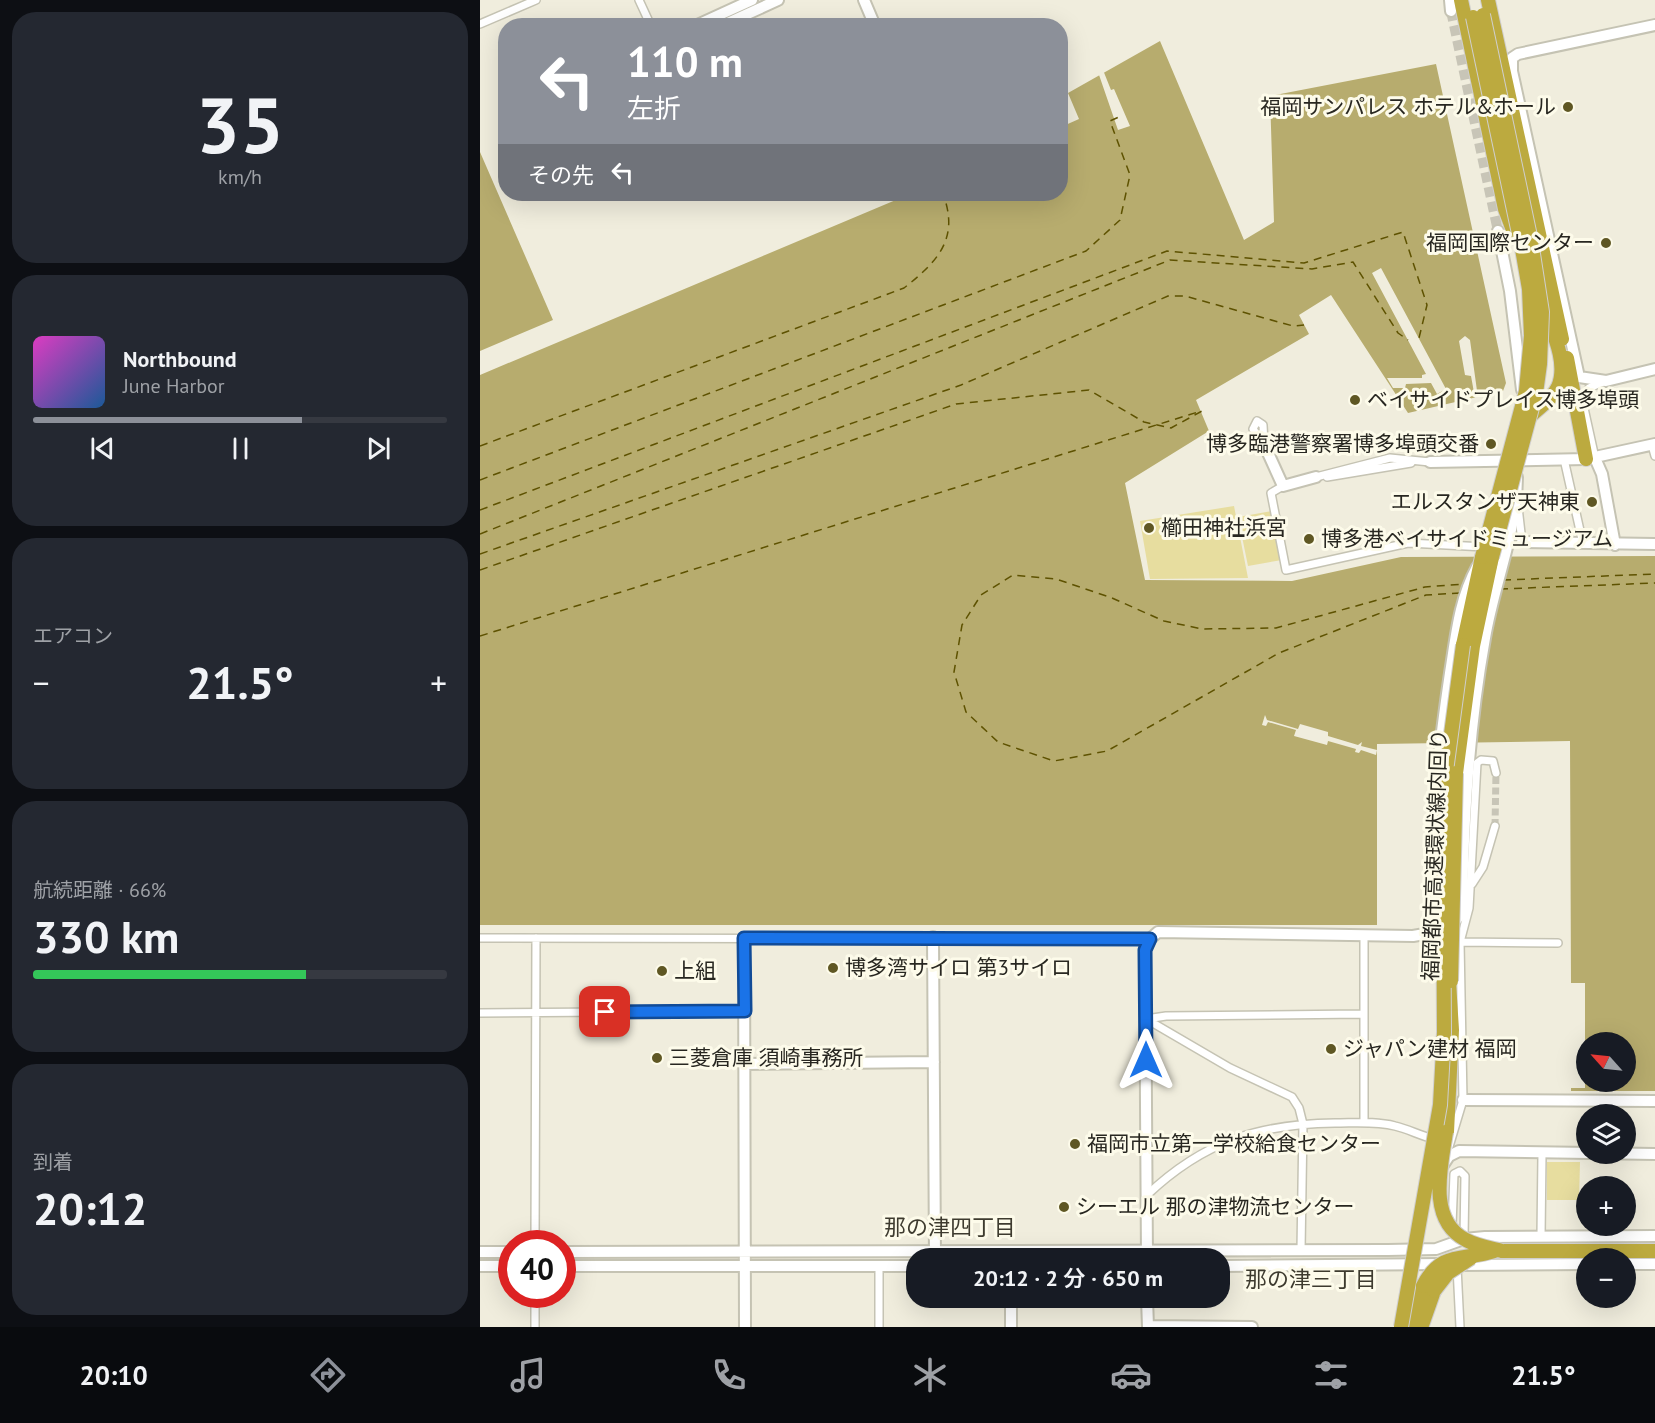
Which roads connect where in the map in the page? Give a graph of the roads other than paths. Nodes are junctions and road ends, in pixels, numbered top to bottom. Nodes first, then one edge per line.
1 (536, 0) edge
2 (639, 0) edge
3 (752, 0) edge
4 (778, 0) edge
5 (864, 0) edge
6 (1461, 0) edge
7 (1470, 0) edge
8 (1481, 0) edge
9 (1488, 0) edge
10 (647, 18) edge
11 (713, 18) edge
12 (739, 18) edge
13 (872, 18) edge
14 (480, 24) edge
15 (1655, 25) edge
16 (1498, 231) tunnel mouth
17 (1565, 349) junction
18 (1655, 369) edge
19 (1606, 381) junction
20 (1264, 444) dead end
21 (1654, 449) edge
22 (1591, 458) junction
23 (1514, 459) junction
24 (1564, 459) junction
25 (1430, 462) joint
26 (1316, 477) joint
27 (1284, 486) junction
28 (1517, 498) junction
29 (1522, 542) joint
30 (1584, 544) junction
31 (1655, 544) edge
32 (1615, 545) junction
33 (1484, 552) junction
34 (1496, 773) dead end
35 (1495, 826) tunnel mouth
36 (1471, 886) junction
37 (1364, 935) junction
38 (1383, 936) junction
39 (933, 937) junction
40 (480, 938) edge
41 (536, 938) junction
42 (744, 938) junction
43 (1150, 939) junction
44 (1442, 939) junction
45 (1460, 942) junction
46 (1558, 943) dead end
47 (1450, 996) junction
48 (745, 1011) junction
49 (480, 1013) edge
50 (536, 1013) junction
51 (1363, 1014) junction
52 (1146, 1019) junction
53 (934, 1062) junction
54 (745, 1064) junction
55 (1463, 1100) junction
56 (1655, 1101) edge
57 (1364, 1123) junction
58 (1303, 1124) junction
59 (1451, 1144) junction
60 (1472, 1153) junction
61 (1542, 1154) junction
62 (1655, 1154) edge
63 (1440, 1169) junction
64 (1147, 1195) junction
65 (535, 1230) edge
66 (1541, 1236) junction
67 (1655, 1236) edge
68 (1464, 1239) junction
69 (1451, 1242) junction
70 (935, 1248) edge
71 (1147, 1248) edge
72 (1418, 1248) junction
73 (1301, 1250) junction
74 (745, 1251) junction
75 (1498, 1251) junction
76 (1651, 1251) edge
77 (480, 1252) edge
78 (498, 1252) edge
79 (576, 1252) edge
80 (1230, 1252) edge
81 (906, 1255) edge
82 (1413, 1264) junction
83 (1576, 1264) edge
84 (1636, 1264) edge
85 (1655, 1264) edge
86 (879, 1265) junction
87 (1457, 1265) junction
88 (480, 1266) edge
89 (498, 1266) edge
90 (576, 1266) edge
91 (906, 1266) edge
92 (1230, 1266) edge
93 (745, 1267) junction
94 (535, 1308) edge
95 (1011, 1308) edge
96 (1148, 1308) edge
97 (535, 1327) edge
98 (745, 1327) edge
99 (879, 1327) edge
100 (1011, 1327) edge
101 (1148, 1327) edge
102 (1252, 1327) edge
103 (1401, 1327) edge
104 (1414, 1327) edge
105 (1422, 1327) edge
106 (1460, 1327) edge

1 - 14 street
2 - 10 street
3 - 11 street
4 - 12 street
5 - 13 street
6 - 23 highway, bridge
7 - 33 highway, bridge
8 - 47 highway, 福岡都市高速環状線内回り, bridge
9 - 17 highway
15 - 19 street
16 - 23 street
17 - 22 highway
17 - 23 highway, bridge
18 - 19 street
19 - 22 street
20 - 27 street
21 - 22 street
22 - 24 street
22 - 32 street
23 - 24 street
23 - 25 street
23 - 28 street
23 - 33 street, bridge
24 - 30 street
25 - 26 street
26 - 27 street
27 - 33 street
28 - 29 street
28 - 38 street
29 - 30 street
30 - 32 street
31 - 32 street
33 - 38 street, bridge
33 - 44 highway, bridge
34 - 36 street
35 - 36 street
36 - 45 street
37 - 38 street
37 - 43 street
37 - 51 street
39 - 42 street
39 - 43 street
39 - 53 street
40 - 41 street
41 - 42 street
41 - 50 street
42 - 48 street
43 - 52 street
44 - 75 highway, bridge
44 - 103 highway, bridge
45 - 46 street
45 - 55 street
47 - 75 highway, bridge
47 - 103 highway, 福岡都市高速環状線内回り, bridge
48 - 50 street
48 - 54 street
49 - 50 street
50 - 65 street
51 - 52 street
51 - 57 street
52 - 58 street
52 - 64 street
53 - 54 street
53 - 70 street
54 - 74 street
55 - 56 street
55 - 59 street
57 - 58 street
57 - 59 street
58 - 64 street
58 - 73 street
59 - 60 street
59 - 63 street
60 - 61 street
60 - 63 street
61 - 62 street
61 - 66 street
63 - 72 street
64 - 71 street
66 - 67 street
66 - 68 street
68 - 69 street
68 - 69 street
69 - 72 street
72 - 73 street
72 - 82 street
73 - 80 street
74 - 79 street
74 - 81 street
74 - 93 street
75 - 76 highway
75 - 104 highway, bridge
75 - 105 highway, bridge
77 - 78 street
82 - 87 street
82 - 92 street
82 - 103 street
83 - 87 street
84 - 85 street
86 - 91 street
86 - 93 street
86 - 99 street
87 - 106 street
88 - 89 street
90 - 93 street
93 - 98 street
94 - 97 street
95 - 100 street
96 - 101 street
101 - 102 street

